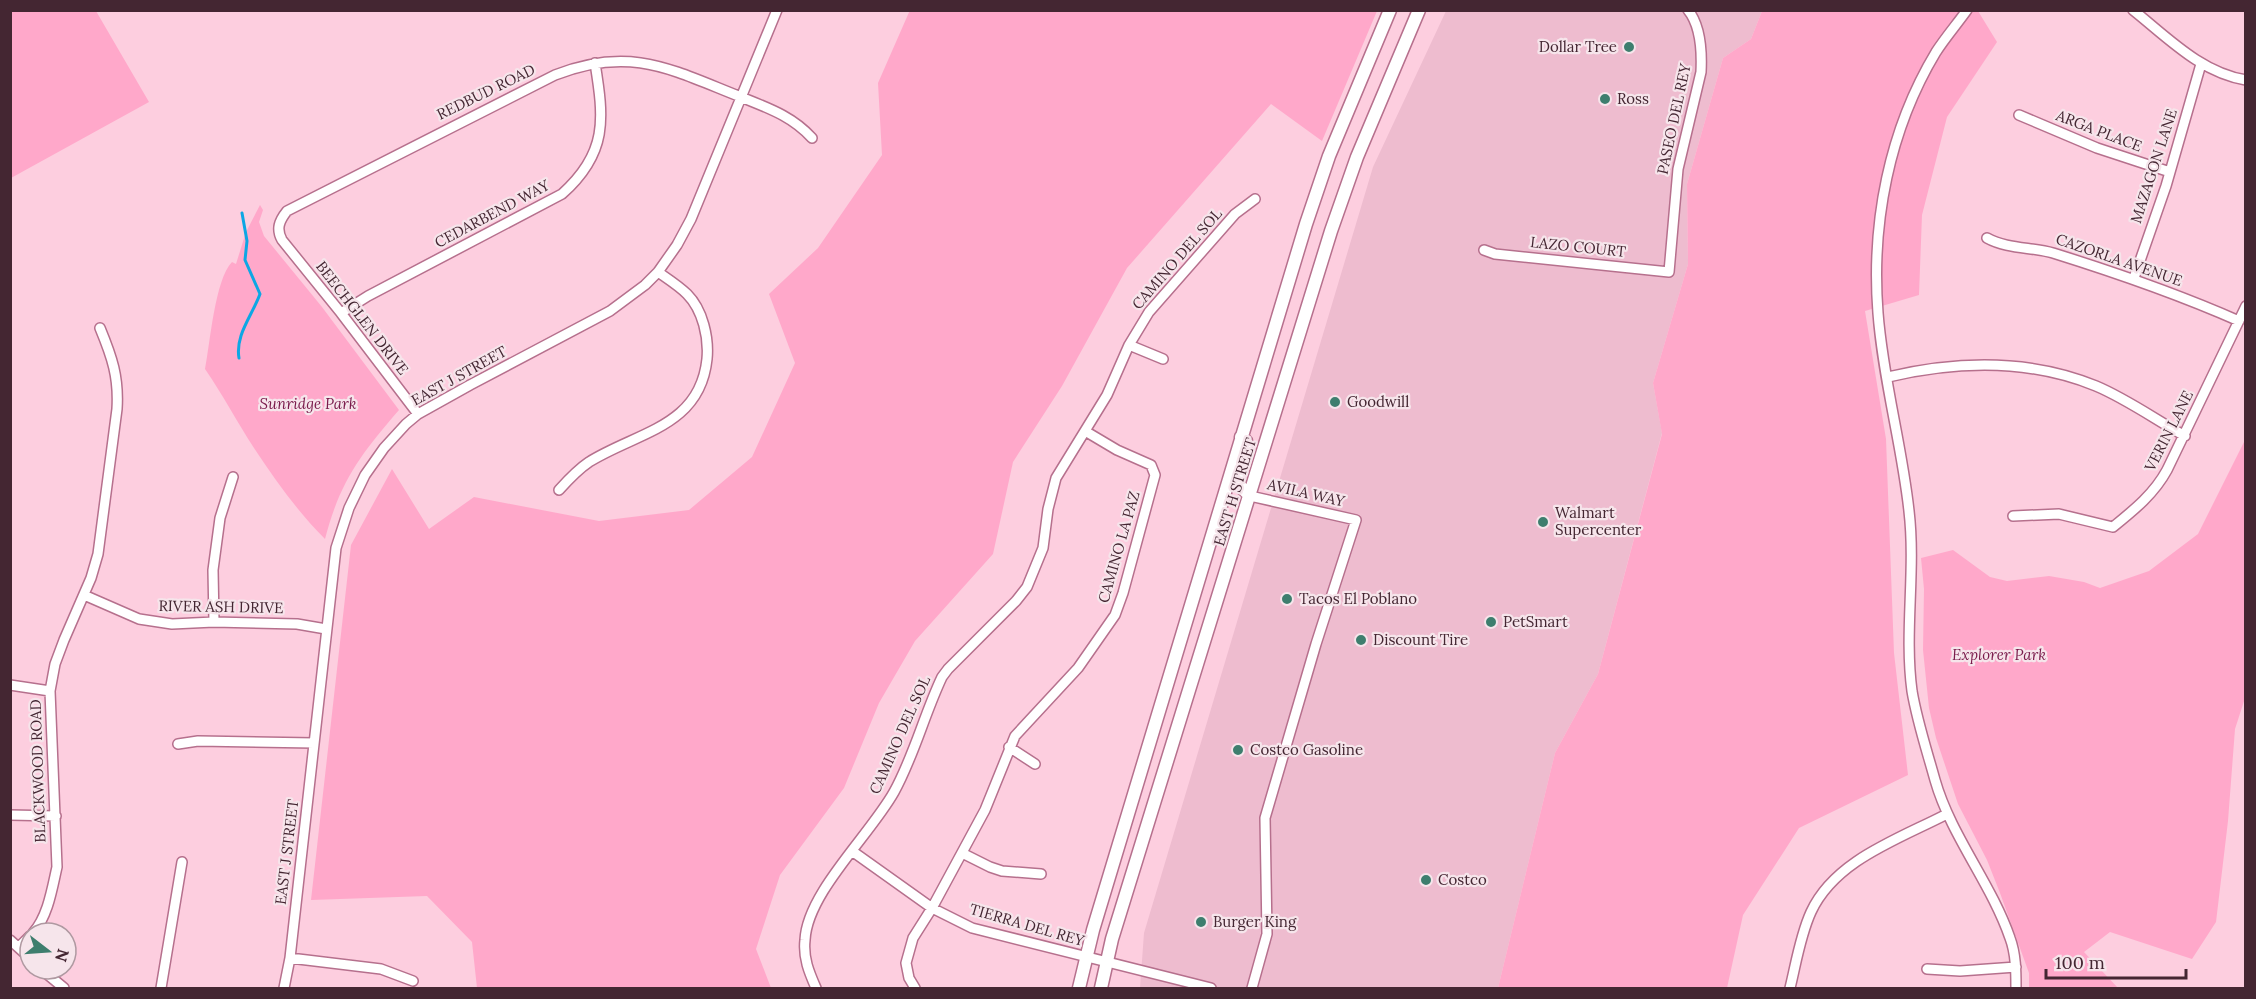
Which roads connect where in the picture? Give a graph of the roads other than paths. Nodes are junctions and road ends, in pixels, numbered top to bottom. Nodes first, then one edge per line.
1 (777, 10) edge
2 (1390, 10) edge
3 (1419, 10) edge
4 (1688, 10) edge
5 (1966, 10) edge
6 (2133, 10) edge
7 (595, 63) junction
8 (2201, 64) junction
9 (2246, 80) edge
10 (741, 98) junction
11 (2019, 115) dead end
12 (812, 138) dead end
13 (2170, 172) junction
14 (1255, 199) dead end
15 (1987, 238) dead end
16 (282, 240) joint
17 (1484, 250) dead end
18 (658, 272) junction
19 (1669, 272) joint
20 (2134, 278) junction
21 (2246, 306) edge
22 (341, 313) junction
23 (2239, 321) junction
24 (100, 328) dead end
25 (1129, 345) junction
26 (1163, 359) dead end
27 (1888, 377) junction
28 (418, 414) junction
29 (1085, 431) junction
30 (2185, 436) junction
31 (1240, 437) junction
32 (233, 477) dead end
33 (559, 490) dead end
34 (1250, 496) junction
35 (2013, 516) dead end
36 (84, 595) junction
37 (214, 622) junction
38 (326, 629) junction
39 (10, 685) edge
40 (50, 691) junction
41 (314, 743) junction
42 (178, 744) dead end
43 (1009, 747) junction
44 (1035, 764) dead end
45 (1947, 814) junction
46 (10, 816) edge
47 (56, 816) junction
48 (852, 851) junction
49 (962, 853) junction
50 (182, 862) dead end
51 (1041, 874) dead end
52 (932, 908) junction
53 (40, 921) edge
54 (290, 958) junction
55 (1086, 958) junction
56 (1106, 962) junction
57 (2016, 967) junction
58 (1927, 969) dead end
59 (413, 981) dead end
60 (161, 988) edge
61 (284, 988) edge
62 (816, 988) edge
63 (915, 988) edge
64 (1079, 988) edge
65 (1101, 988) edge
66 (1211, 988) edge
67 (1252, 988) edge
68 (1790, 988) edge
69 (2016, 988) edge

1 - 10 street, EAST J STREET
2 - 31 main road, EAST H STREET
3 - 34 main road, EAST H STREET
4 - 19 street, PASEO DEL REY
5 - 27 street
6 - 8 street
7 - 10 street, REDBUD ROAD
7 - 16 street, REDBUD ROAD
7 - 22 street, CEDARBEND WAY
8 - 9 street
8 - 13 street, MAZAGON LANE
10 - 12 street, REDBUD ROAD
10 - 18 street, EAST J STREET
11 - 13 street, ARGA PLACE
13 - 20 street, MAZAGON LANE
14 - 25 street, CAMINO DEL SOL
15 - 20 street, CAZORLA AVENUE
16 - 22 street, BEECHGLEN DRIVE
17 - 19 street, LAZO COURT
18 - 28 street, EAST J STREET
18 - 33 street
20 - 23 street, CAZORLA AVENUE
21 - 23 street, VERIN LANE
22 - 28 street, BEECHGLEN DRIVE
23 - 30 street, VERIN LANE
24 - 36 street, BLACKWOOD ROAD
25 - 26 street
25 - 29 street, CAMINO DEL SOL
27 - 30 street
27 - 45 street
28 - 38 street, EAST J STREET
29 - 43 street, CAMINO LA PAZ
29 - 48 street, CAMINO DEL SOL
30 - 35 street, VERIN LANE
31 - 34 main road
31 - 55 main road, EAST H STREET
32 - 37 street
34 - 56 main road, EAST H STREET
34 - 67 street, AVILA WAY
36 - 37 street, RIVER ASH DRIVE
36 - 40 street, BLACKWOOD ROAD
37 - 38 street, RIVER ASH DRIVE
38 - 41 street, EAST J STREET
39 - 40 street
40 - 47 street, BLACKWOOD ROAD
41 - 42 street
41 - 54 street, EAST J STREET
43 - 44 street
43 - 49 street, CAMINO LA PAZ
45 - 57 street
45 - 68 street
46 - 47 street
47 - 53 street, BLACKWOOD ROAD
48 - 52 street, TIERRA DEL REY
48 - 62 street, CAMINO DEL SOL
49 - 51 street
49 - 52 street, CAMINO LA PAZ
50 - 60 street
52 - 55 street, TIERRA DEL REY
52 - 63 street, CAMINO LA PAZ
54 - 59 street
54 - 61 street, EAST J STREET
55 - 56 street, TIERRA DEL REY
55 - 64 main road, EAST H STREET
56 - 65 main road, EAST H STREET
56 - 66 street, TIERRA DEL REY
57 - 58 street
57 - 69 street

